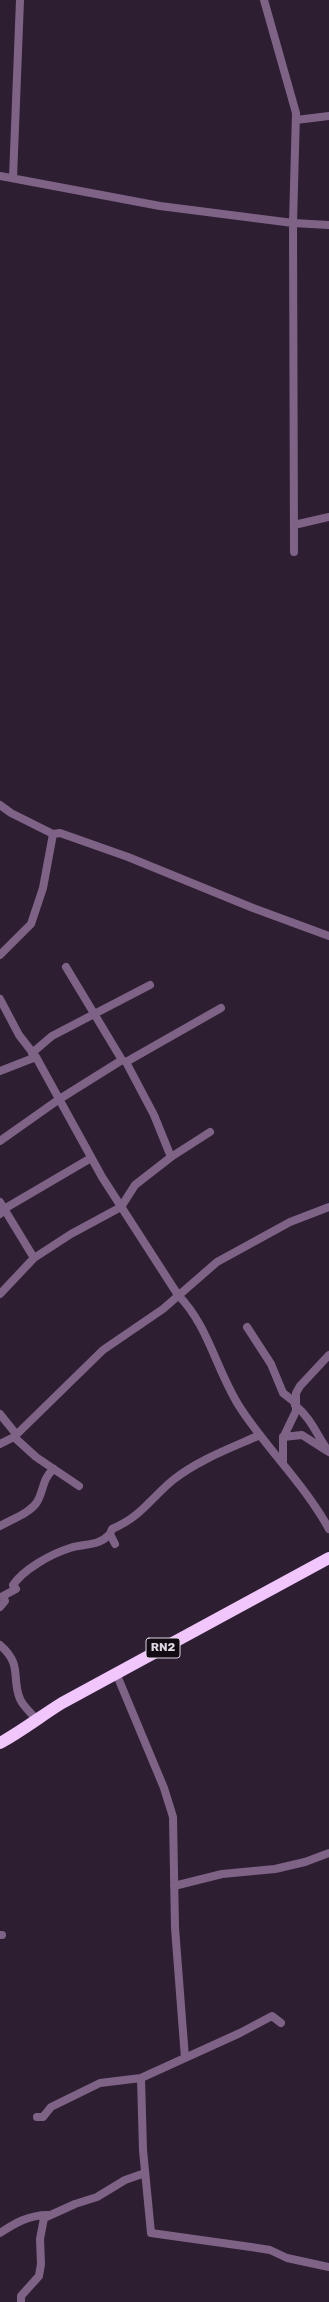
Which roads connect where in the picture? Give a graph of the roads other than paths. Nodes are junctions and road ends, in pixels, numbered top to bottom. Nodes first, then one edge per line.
1 (20, 0) edge
2 (264, 0) edge
3 (329, 116) edge
4 (296, 120) junction
5 (0, 176) edge
6 (13, 178) junction
7 (293, 223) junction
8 (329, 225) edge
9 (329, 517) edge
10 (294, 525) junction
11 (294, 552) dead end
12 (0, 805) edge
13 (53, 834) junction
14 (329, 936) edge
15 (0, 955) edge
16 (66, 967) dead end
17 (150, 985) dead end
18 (0, 1000) edge
19 (221, 1008) dead end
20 (3, 1011) edge
21 (94, 1013) junction
22 (34, 1055) junction
23 (124, 1061) junction
24 (0, 1071) edge
25 (58, 1100) junction
26 (210, 1132) dead end
27 (0, 1141) edge
28 (171, 1157) junction
29 (92, 1158) junction
30 (121, 1206) junction
31 (329, 1207) edge
32 (1, 1208) edge
33 (34, 1258) junction
34 (0, 1294) edge
35 (178, 1295) junction
36 (247, 1327) dead end
37 (329, 1355) edge
38 (296, 1404) junction
39 (0, 1414) edge
40 (15, 1436) junction
41 (260, 1436) junction
42 (283, 1438) junction
43 (0, 1444) edge
44 (329, 1452) edge
45 (283, 1463) junction
46 (54, 1469) junction
47 (79, 1486) dead end
48 (0, 1526) edge
49 (329, 1529) edge
50 (110, 1534) junction
51 (114, 1544) dead end
52 (329, 1558) edge
53 (0, 1607) edge
54 (0, 1645) edge
55 (116, 1673) junction
56 (36, 1719) junction
57 (0, 1743) edge
58 (329, 1853) edge
59 (174, 1886) junction
60 (281, 2023) dead end
61 (184, 2058) junction
62 (142, 2078) junction
63 (37, 2118) dead end
64 (145, 2173) junction
65 (48, 2215) junction
66 (0, 2233) edge
67 (329, 2267) edge
68 (21, 2302) edge

1 - 6 street
2 - 4 street
3 - 4 street
4 - 7 street
5 - 6 street
6 - 7 street
7 - 8 street
7 - 10 street
9 - 10 street
10 - 11 street
12 - 13 street
13 - 14 street
13 - 15 street
16 - 21 street
17 - 21 street
18 - 20 street
19 - 23 street
20 - 22 street
21 - 22 street
21 - 23 street
22 - 24 street
22 - 25 street
23 - 25 street
23 - 28 street
25 - 27 street
25 - 29 street
26 - 28 street
28 - 30 street
29 - 30 street
29 - 32 street
30 - 33 street
30 - 35 street
31 - 35 street
32 - 33 street
33 - 34 street
35 - 40 street
35 - 41 street
36 - 38 street
37 - 38 street
38 - 42 street
38 - 44 street
39 - 40 street
40 - 43 street
40 - 46 street
41 - 45 street
41 - 50 street
42 - 44 street
42 - 45 street
45 - 49 street
46 - 47 street
46 - 48 street
50 - 51 street
50 - 53 street
52 - 55 highway, RN2
54 - 56 street
55 - 56 highway, RN2
55 - 59 street
56 - 57 highway, RN2
58 - 59 street
59 - 61 street
60 - 61 street
61 - 62 street
62 - 63 street
62 - 64 street
64 - 65 street
64 - 67 street
65 - 66 street
65 - 68 street

